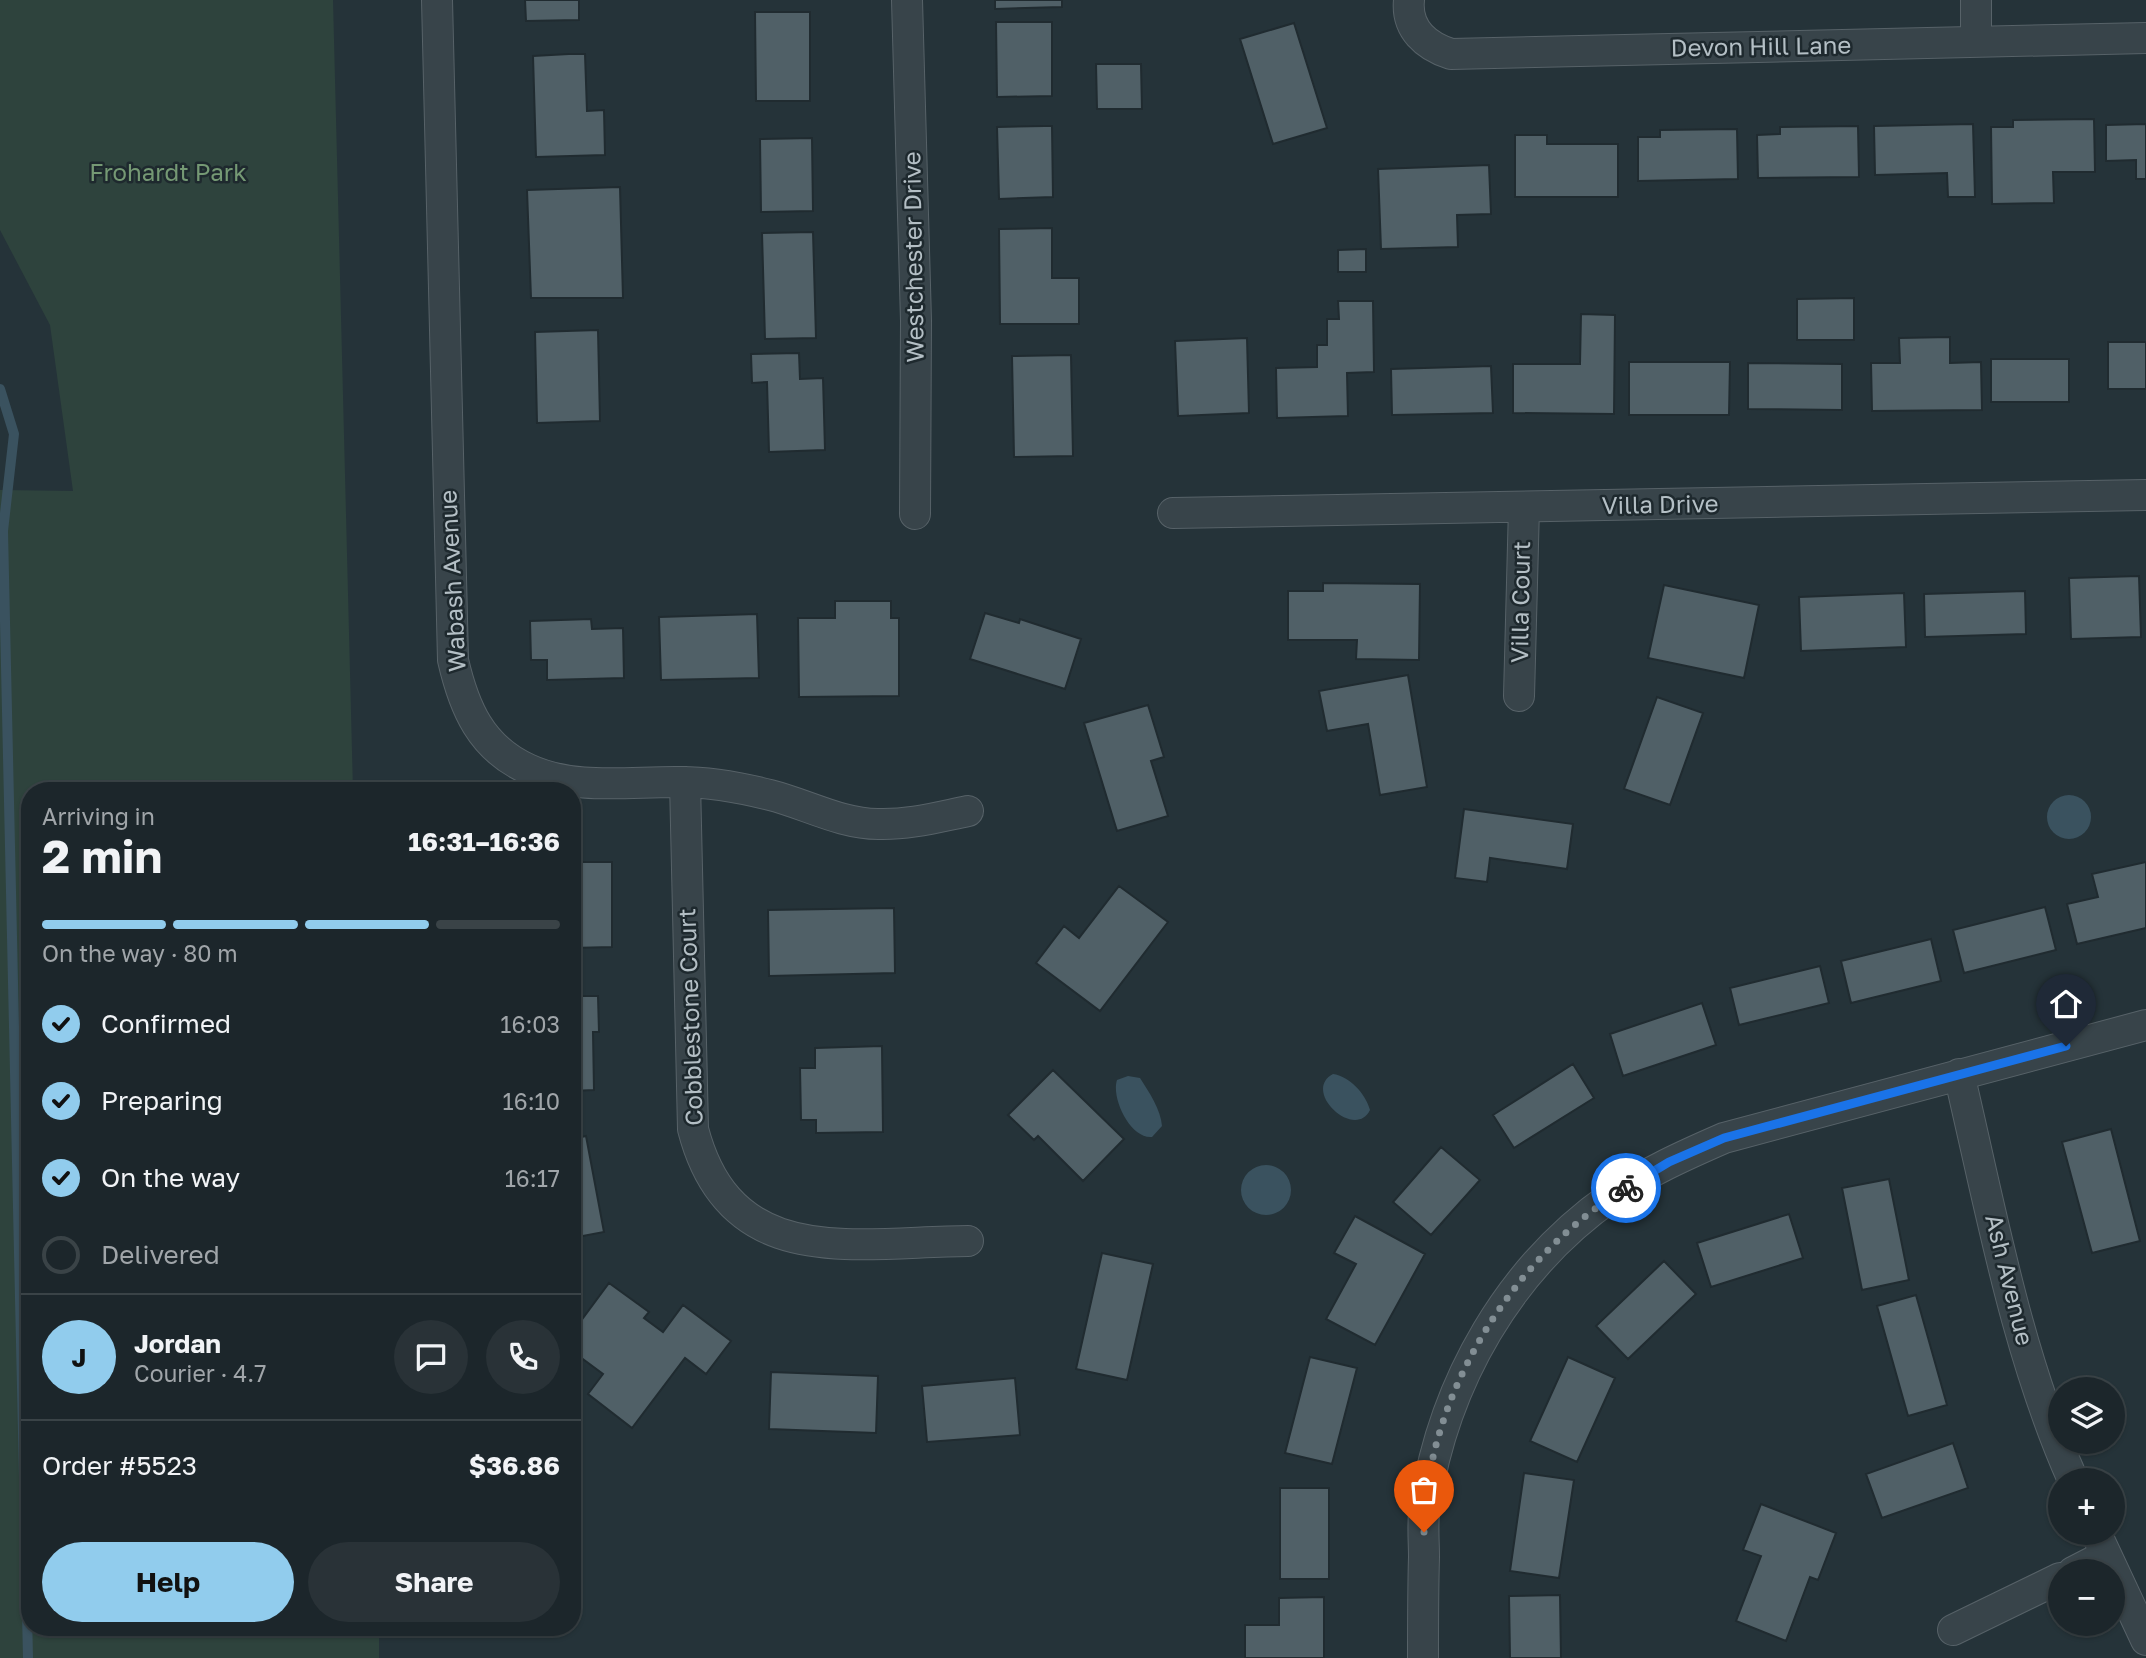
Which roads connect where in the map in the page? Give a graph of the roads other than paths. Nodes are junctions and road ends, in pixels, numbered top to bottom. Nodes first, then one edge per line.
1 (437, 0) edge
2 (907, 0) edge
3 (1409, 0) edge
4 (1976, 0) edge
5 (2146, 38) edge
6 (1976, 42) junction
7 (2146, 495) edge
8 (1524, 507) junction
9 (1173, 513) dead end
10 (915, 514) dead end
11 (1519, 696) dead end
12 (576, 782) edge
13 (685, 782) junction
14 (581, 783) edge
15 (968, 811) dead end
16 (2146, 1025) edge
17 (1959, 1074) junction
18 (968, 1241) dead end
19 (2069, 1468) edge
20 (2100, 1545) edge
21 (2101, 1545) edge
22 (2086, 1559) edge
23 (2048, 1584) edge
24 (1952, 1630) dead end
25 (2146, 1640) edge
26 (1423, 1658) edge

1 - 12 street, Wabash Avenue
2 - 10 street, Westchester Drive
3 - 6 street, Devon Hill Lane
4 - 6 street
5 - 6 street, Devon Hill Lane
7 - 8 street, Villa Drive
8 - 9 street, Villa Drive
8 - 11 street, Villa Court
13 - 14 street, Wabash Avenue
13 - 15 street, Wabash Avenue
13 - 18 street, Cobblestone Court
16 - 17 street
17 - 19 street, Ash Avenue
17 - 26 street
20 - 22 street
21 - 25 street
23 - 24 street

